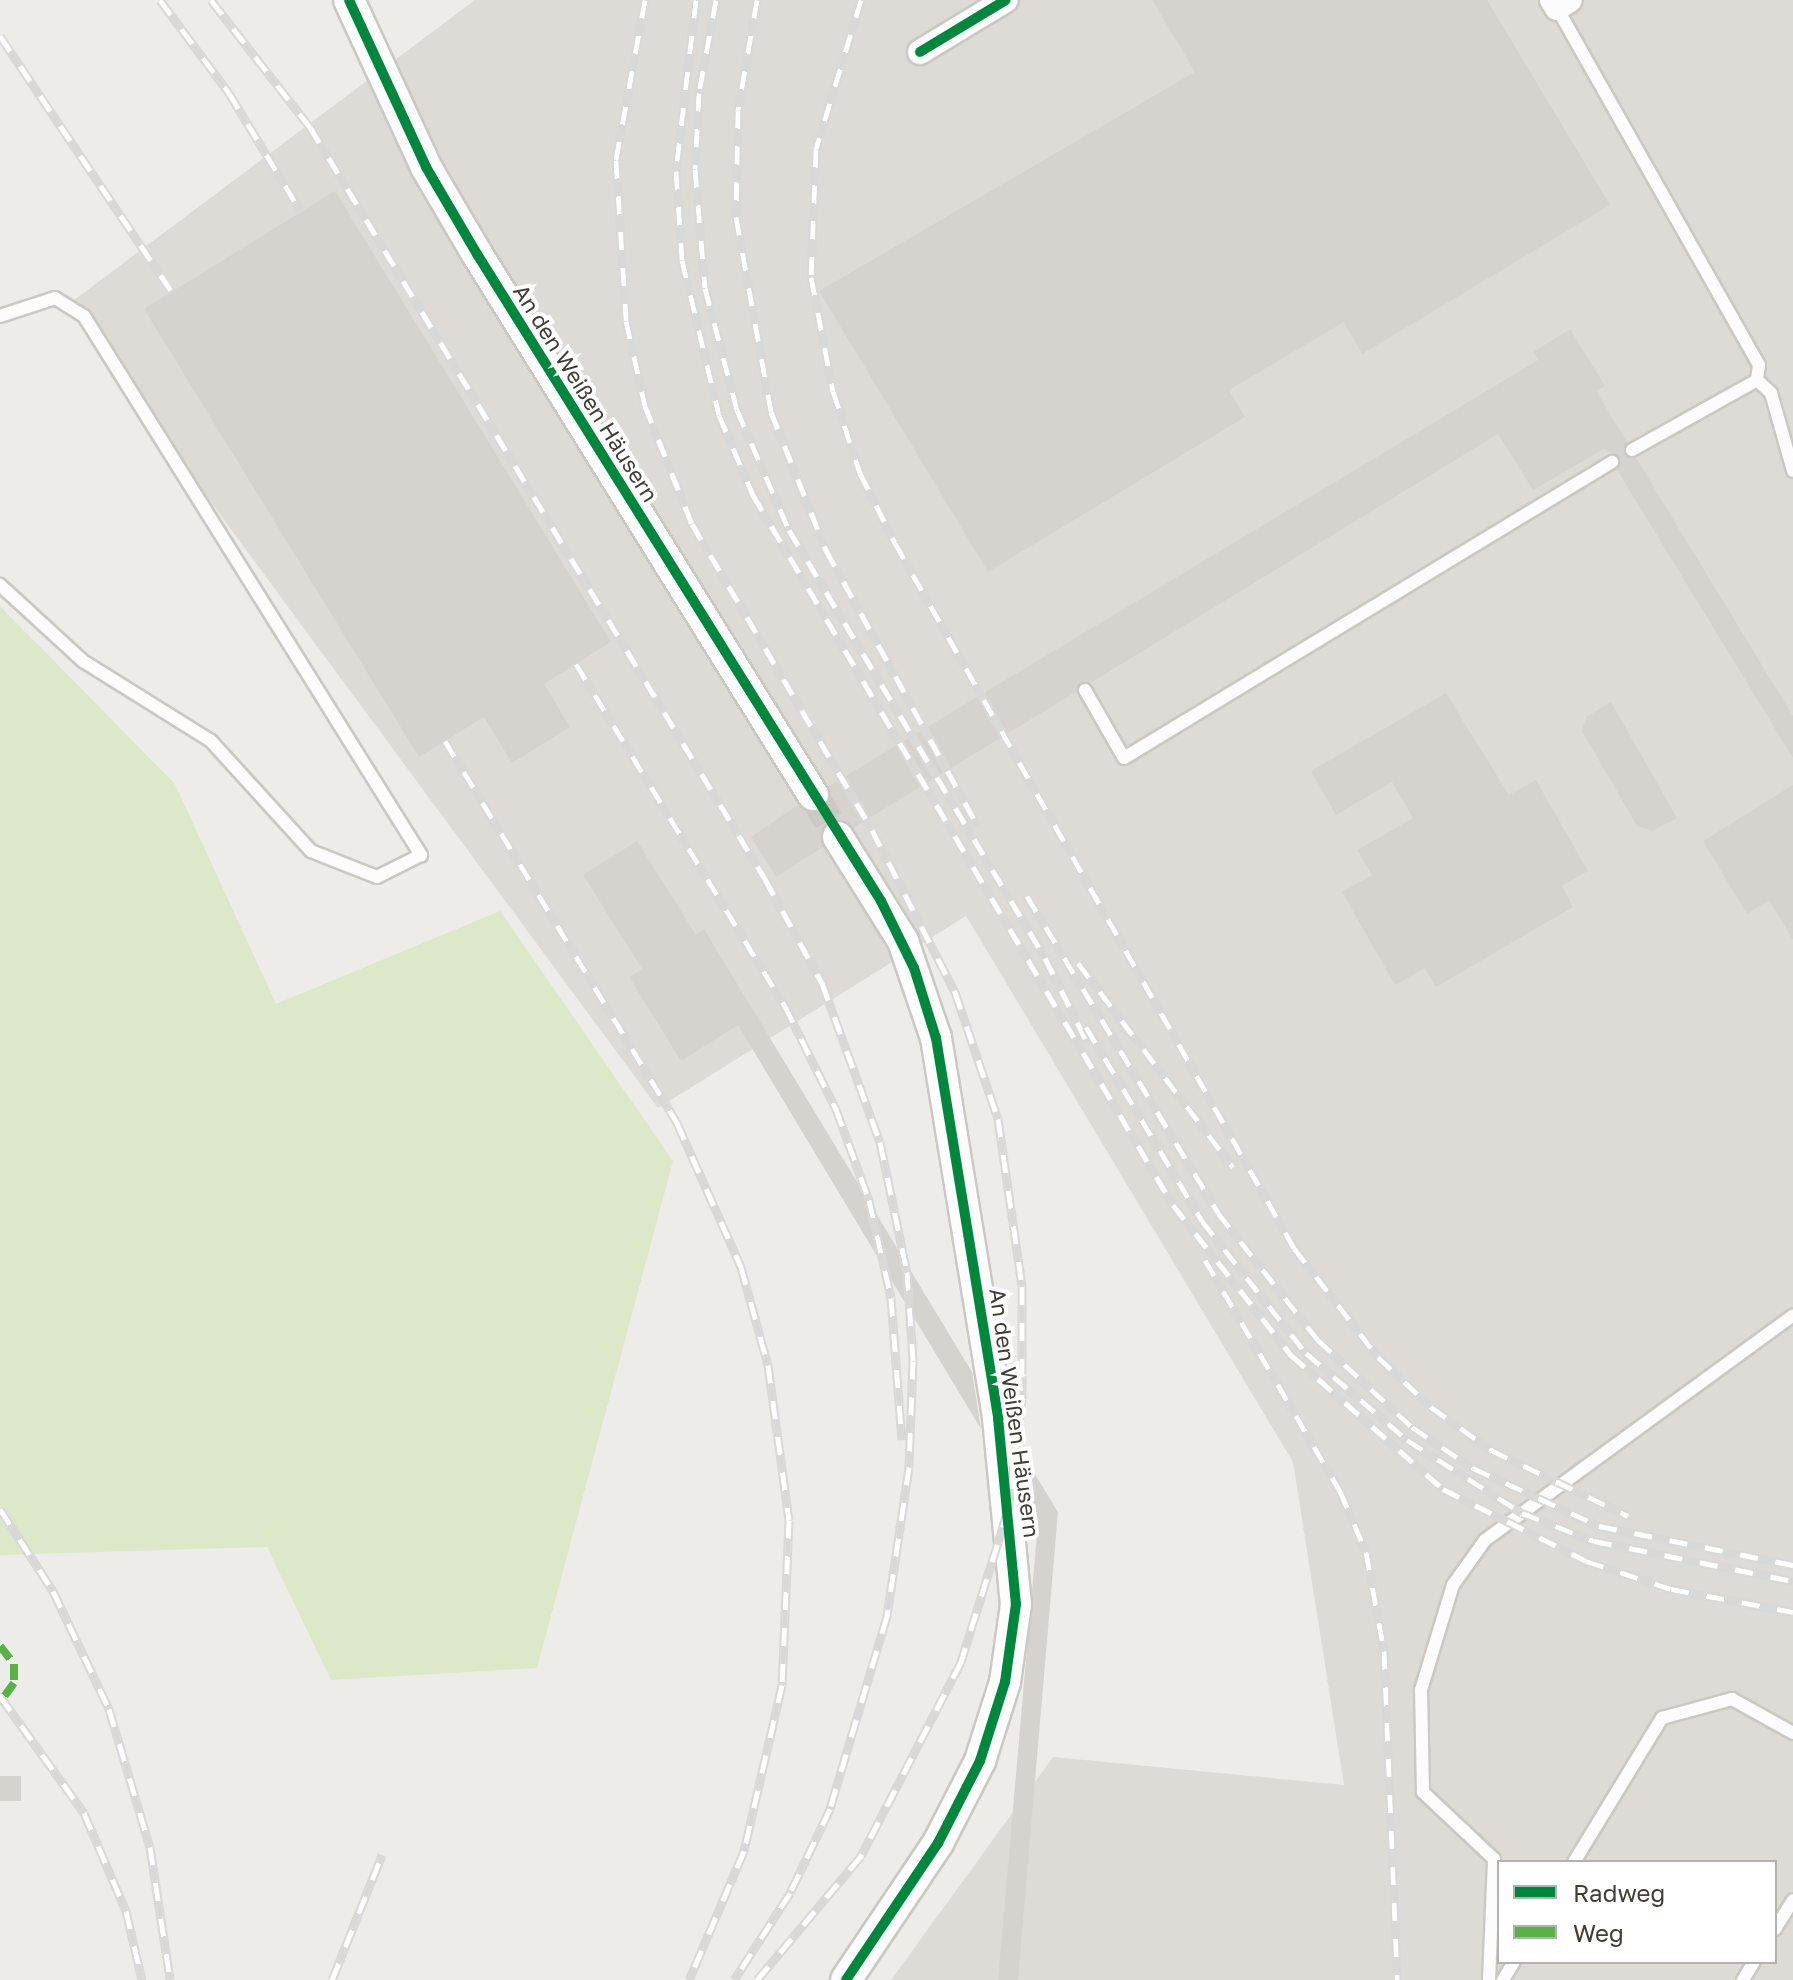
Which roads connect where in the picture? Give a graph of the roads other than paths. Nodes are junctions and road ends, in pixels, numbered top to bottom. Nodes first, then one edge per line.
1 (349, 0) edge
2 (1006, 0) edge
3 (1560, 3) edge
4 (920, 52) dead end
5 (0, 316) edge
6 (1757, 380) junction
7 (1632, 450) dead end
8 (1612, 462) dead end
9 (1793, 471) edge
10 (0, 585) edge
11 (1085, 690) dead end
12 (813, 795) tunnel mouth
13 (838, 837) tunnel mouth
14 (1793, 1315) edge
15 (1793, 1733) edge
16 (1575, 1860) edge
17 (1793, 1900) edge
18 (1777, 1926) edge
19 (846, 1980) edge
20 (1489, 1980) edge

1 - 12 street, An den Weißen Häusern
2 - 4 street
3 - 6 lane
5 - 10 lane
6 - 7 lane
6 - 9 lane
8 - 11 lane
13 - 19 street, An den Weißen Häusern
14 - 20 lane
15 - 16 lane
17 - 18 lane

